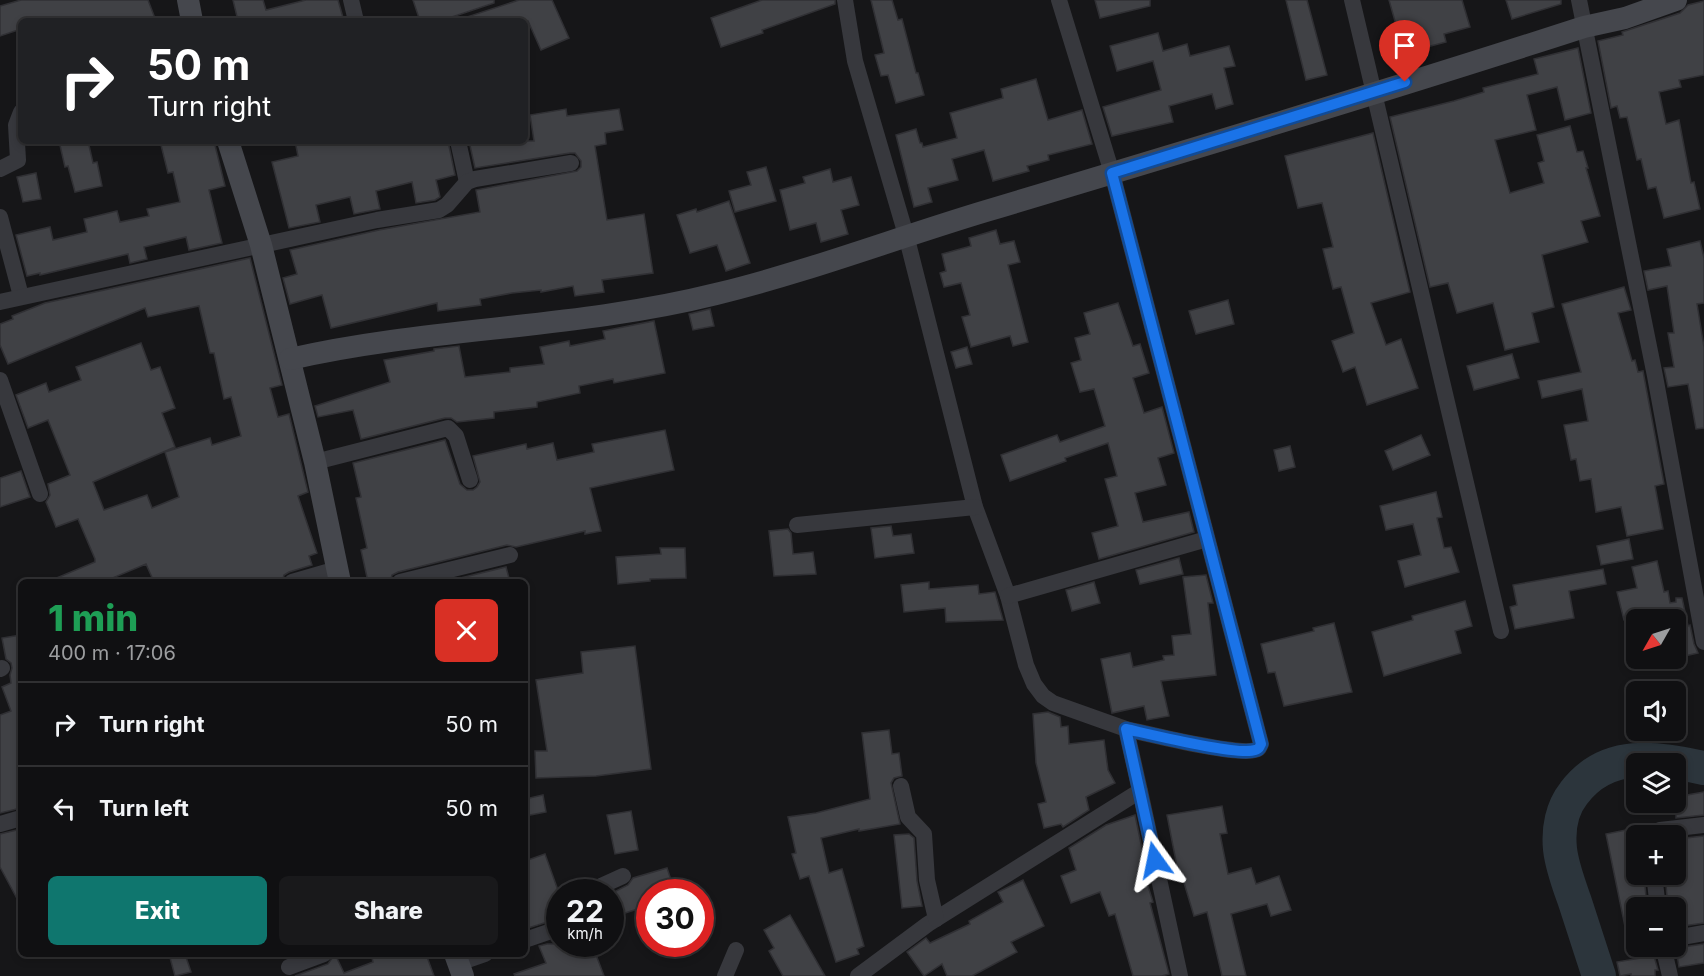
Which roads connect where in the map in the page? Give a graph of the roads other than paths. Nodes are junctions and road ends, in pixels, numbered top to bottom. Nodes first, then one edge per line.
1 (188, 0) edge
2 (351, 0) edge
3 (845, 0) edge
4 (1059, 0) edge
5 (1352, 0) edge
6 (1578, 0) edge
7 (1676, 0) edge
8 (191, 18) edge
9 (355, 18) edge
10 (1584, 27) junction
11 (1374, 93) junction
12 (18, 120) edge
13 (229, 144) edge
14 (459, 144) edge
15 (571, 163) dead end
16 (0, 169) edge
17 (1112, 173) junction
18 (467, 182) junction
19 (0, 217) edge
20 (906, 235) junction
21 (261, 245) junction
22 (21, 296) junction
23 (0, 302) edge
24 (290, 359) junction
25 (0, 380) edge
26 (315, 462) junction
27 (470, 480) dead end
28 (40, 494) dead end
29 (975, 507) junction
30 (797, 525) dead end
31 (1207, 539) junction
32 (510, 555) dead end
33 (339, 575) edge
34 (312, 579) edge
35 (412, 579) edge
36 (1008, 596) junction
37 (1501, 631) dead end
38 (1704, 642) edge
39 (1126, 729) junction
40 (901, 786) dead end
41 (1140, 791) junction
42 (18, 819) edge
43 (0, 824) edge
44 (1704, 825) edge
45 (1686, 827) edge
46 (623, 876) dead end
47 (616, 879) edge
48 (936, 919) junction
49 (546, 933) edge
50 (1704, 933) edge
51 (1686, 936) edge
52 (528, 939) edge
53 (736, 950) dead end
54 (316, 957) edge
55 (477, 957) edge
56 (1666, 957) edge
57 (459, 964) edge
58 (290, 967) dead end
59 (725, 976) edge
60 (858, 976) edge
61 (1180, 976) edge
62 (1670, 976) edge

1 - 8 street
2 - 9 street
3 - 20 street
4 - 17 street
5 - 11 street
6 - 10 street
7 - 10 street
10 - 11 street
10 - 38 street
11 - 17 street
11 - 37 street
12 - 16 street
13 - 21 street
14 - 18 street
15 - 18 street
17 - 20 street
17 - 31 street
18 - 21 street
19 - 22 street
20 - 24 street
20 - 29 street
21 - 22 street
21 - 24 street
22 - 23 street
24 - 26 street
25 - 28 street
26 - 27 street
26 - 33 street
29 - 30 street
29 - 36 street
31 - 36 street
31 - 39 street
32 - 35 street
33 - 34 street
36 - 39 street
39 - 41 street
40 - 48 street
41 - 48 street
41 - 61 street
42 - 43 street
44 - 45 street
46 - 47 street
48 - 60 street
49 - 52 street
50 - 51 street
53 - 59 street
54 - 58 street
55 - 57 street
56 - 62 street

